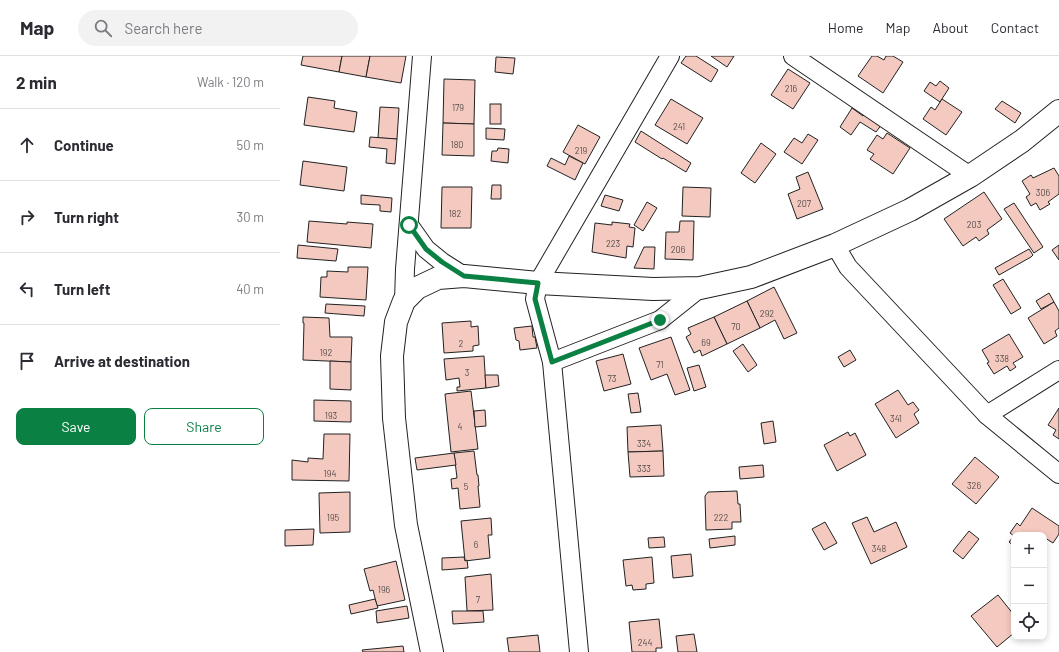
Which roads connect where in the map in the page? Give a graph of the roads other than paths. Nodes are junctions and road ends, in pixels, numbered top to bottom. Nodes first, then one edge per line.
1 (422, 56) edge
2 (670, 56) edge
3 (793, 56) edge
4 (1059, 111) edge
5 (970, 176) junction
6 (409, 225) junction
7 (835, 245) junction
8 (464, 276) junction
9 (538, 283) junction
10 (700, 288) junction
11 (404, 301) junction
12 (552, 362) junction
13 (1059, 370) edge
14 (987, 415) junction
15 (1059, 474) edge
16 (432, 652) edge
17 (580, 652) edge

1 - 6 street
2 - 9 street
3 - 5 street
4 - 5 street
5 - 7 street
6 - 8 street
6 - 11 street
7 - 10 street
7 - 14 street
8 - 9 street
8 - 11 street
9 - 10 street
9 - 12 street
10 - 12 street
11 - 16 street
12 - 17 street
13 - 14 street
14 - 15 street

